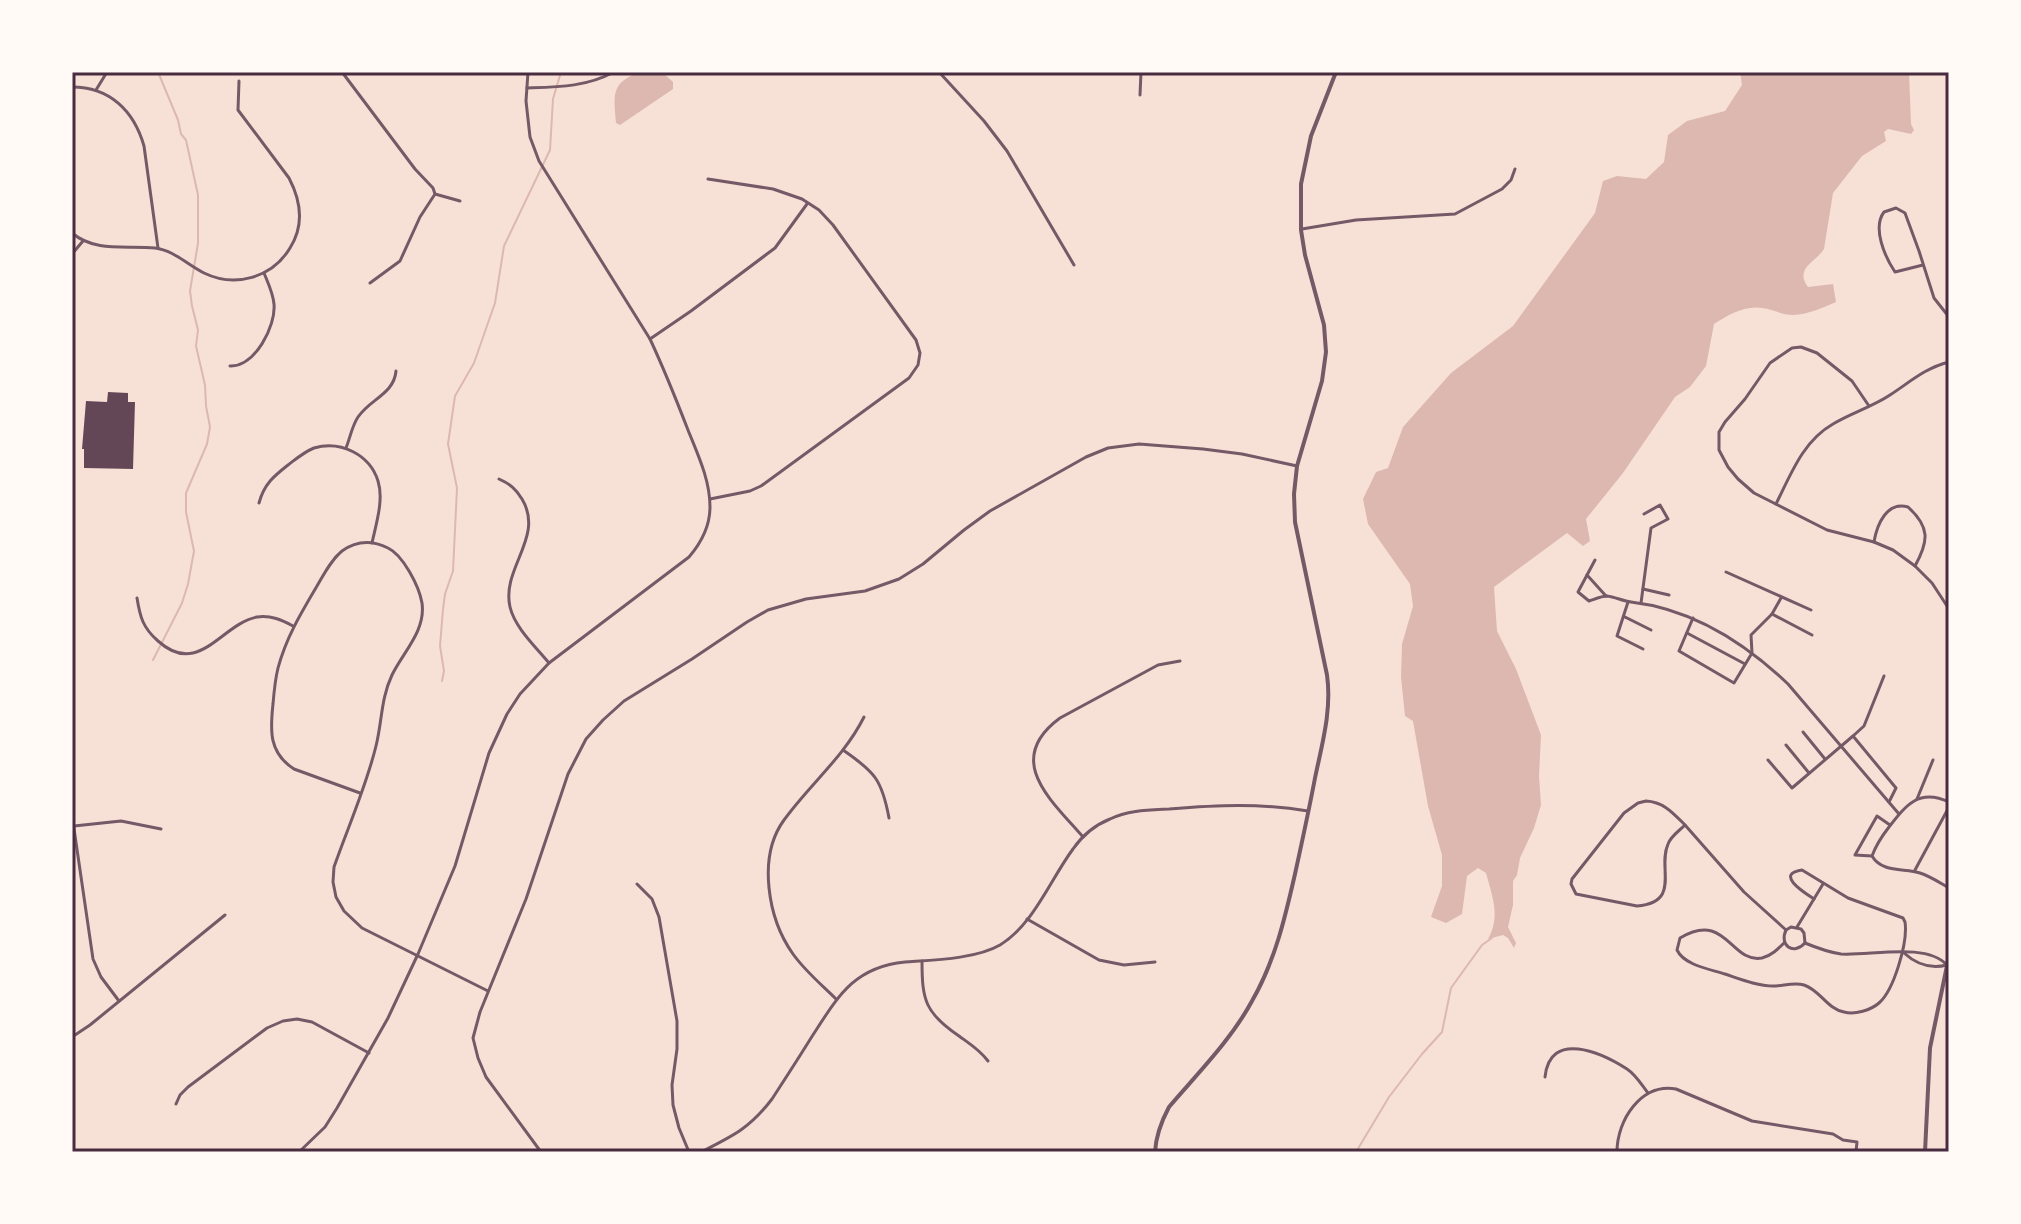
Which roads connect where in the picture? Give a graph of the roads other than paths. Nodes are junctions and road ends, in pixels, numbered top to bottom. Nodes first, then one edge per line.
1 (107, 72) edge
2 (342, 72) edge
3 (528, 72) edge
4 (614, 72) edge
5 (939, 72) edge
6 (1141, 72) edge
7 (1336, 72) edge
8 (239, 81) dead end
9 (72, 87) edge
10 (527, 88) junction
11 (96, 90) junction
12 (1140, 95) dead end
13 (1515, 169) dead end
14 (708, 179) dead end
15 (435, 194) junction
16 (460, 201) dead end
17 (807, 203) junction
18 (1301, 230) junction
19 (72, 233) edge
20 (83, 241) junction
21 (158, 248) junction
22 (72, 254) edge
23 (1074, 265) dead end
24 (1923, 265) junction
25 (264, 273) junction
26 (370, 283) dead end
27 (1949, 317) edge
28 (650, 339) junction
29 (1949, 362) edge
30 (230, 366) dead end
31 (396, 371) dead end
32 (1869, 406) junction
33 (346, 448) junction
34 (1297, 466) junction
35 (499, 479) dead end
36 (709, 499) junction
37 (259, 503) dead end
38 (1775, 505) junction
39 (1644, 514) dead end
40 (1874, 542) junction
41 (372, 543) junction
42 (1595, 560) dead end
43 (1915, 566) junction
44 (1726, 572) dead end
45 (1587, 575) junction
46 (1643, 589) junction
47 (1669, 595) dead end
48 (1606, 596) junction
49 (137, 598) dead end
50 (1781, 598) junction
51 (1628, 602) junction
52 (1641, 603) junction
53 (1949, 609) edge
54 (1811, 610) dead end
55 (1772, 614) junction
56 (1625, 617) junction
57 (1693, 618) junction
58 (293, 626) junction
59 (1651, 630) dead end
60 (1687, 633) junction
61 (1812, 635) dead end
62 (1643, 649) dead end
63 (1752, 653) junction
64 (1180, 661) dead end
65 (549, 663) junction
66 (1745, 664) junction
67 (1884, 676) dead end
68 (864, 717) dead end
69 (1803, 732) dead end
70 (1853, 736) junction
71 (1786, 745) dead end
72 (1840, 745) junction
73 (843, 750) junction
74 (1825, 759) junction
75 (1768, 760) dead end
76 (1933, 760) dead end
77 (1809, 773) junction
78 (360, 793) junction
79 (1917, 799) junction
80 (1889, 802) junction
81 (1949, 805) edge
82 (1309, 811) junction
83 (1899, 814) junction
84 (72, 815) edge
85 (889, 818) dead end
86 (1685, 825) junction
87 (1890, 825) junction
88 (74, 826) edge
89 (161, 829) dead end
90 (1083, 837) junction
91 (1872, 856) junction
92 (1914, 871) junction
93 (637, 884) dead end
94 (1823, 884) junction
95 (1949, 888) edge
96 (1814, 899) junction
97 (225, 915) dead end
98 (1027, 919) junction
99 (1797, 927) junction
100 (1786, 930) junction
101 (1784, 943) junction
102 (1805, 943) junction
103 (1904, 953) junction
104 (418, 954) junction
105 (1949, 956) edge
106 (922, 961) junction
107 (1155, 962) dead end
108 (1947, 965) junction
109 (488, 991) junction
110 (836, 999) junction
111 (119, 1001) junction
112 (73, 1034) edge
113 (369, 1053) junction
114 (988, 1061) dead end
115 (1545, 1077) dead end
116 (1648, 1093) junction
117 (176, 1104) dead end
118 (299, 1152) edge
119 (541, 1152) edge
120 (689, 1152) edge
121 (701, 1152) edge
122 (1155, 1152) edge
123 (1617, 1152) edge
124 (1856, 1152) edge
125 (1925, 1152) edge

1 - 11 street
2 - 15 street
3 - 10 street
4 - 10 street
5 - 23 street
6 - 12 street
7 - 18 street
8 - 25 street
9 - 11 street
10 - 28 street
11 - 21 street
13 - 18 street
14 - 17 street
15 - 16 street
15 - 26 street
17 - 28 street
17 - 36 street
18 - 34 street
19 - 20 street
20 - 21 street
20 - 22 street
21 - 25 street
24 - 24 street
24 - 27 street
25 - 30 street
28 - 36 street
29 - 32 street
31 - 33 street
32 - 38 street
32 - 38 street
33 - 37 street
33 - 41 street
34 - 82 street
34 - 109 street
35 - 65 street
36 - 65 street
38 - 40 street
39 - 46 street
40 - 43 street
40 - 43 street
41 - 58 street
41 - 78 street
42 - 45 street
43 - 53 street
44 - 50 street
45 - 48 street
45 - 48 street
46 - 47 street
46 - 52 street
48 - 51 street
49 - 58 street
50 - 54 street
50 - 55 street
51 - 52 street
51 - 56 street
52 - 57 street
55 - 61 street
55 - 63 street
56 - 59 street
56 - 62 street
57 - 60 street
57 - 63 street
58 - 78 street
60 - 66 street
60 - 66 street
63 - 66 street
63 - 72 street
64 - 90 street
65 - 104 street
67 - 70 street
68 - 73 street
69 - 74 street
70 - 72 street
70 - 80 street
71 - 77 street
72 - 74 street
72 - 80 street
73 - 85 street
73 - 110 street
74 - 77 street
75 - 77 street
76 - 79 street
78 - 104 street
79 - 81 street
79 - 83 street
80 - 83 street
81 - 92 street
82 - 90 street
82 - 122 street
83 - 87 street
84 - 88 street
86 - 86 street
86 - 100 street
87 - 91 street
87 - 91 street
88 - 89 street
88 - 111 street
90 - 98 street
91 - 92 street
92 - 95 street
93 - 120 street
94 - 96 street
94 - 96 street
94 - 103 street
96 - 99 street
97 - 111 street
98 - 106 street
98 - 107 street
99 - 100 street
99 - 102 street
100 - 101 street
101 - 102 street
101 - 103 street
102 - 103 street
103 - 108 street
103 - 108 street
104 - 109 street
104 - 113 street
105 - 108 street
106 - 110 street
106 - 114 street
108 - 125 street
109 - 119 street
110 - 121 street
111 - 112 street
113 - 117 street
113 - 118 street
115 - 116 street
116 - 123 street
116 - 124 street

